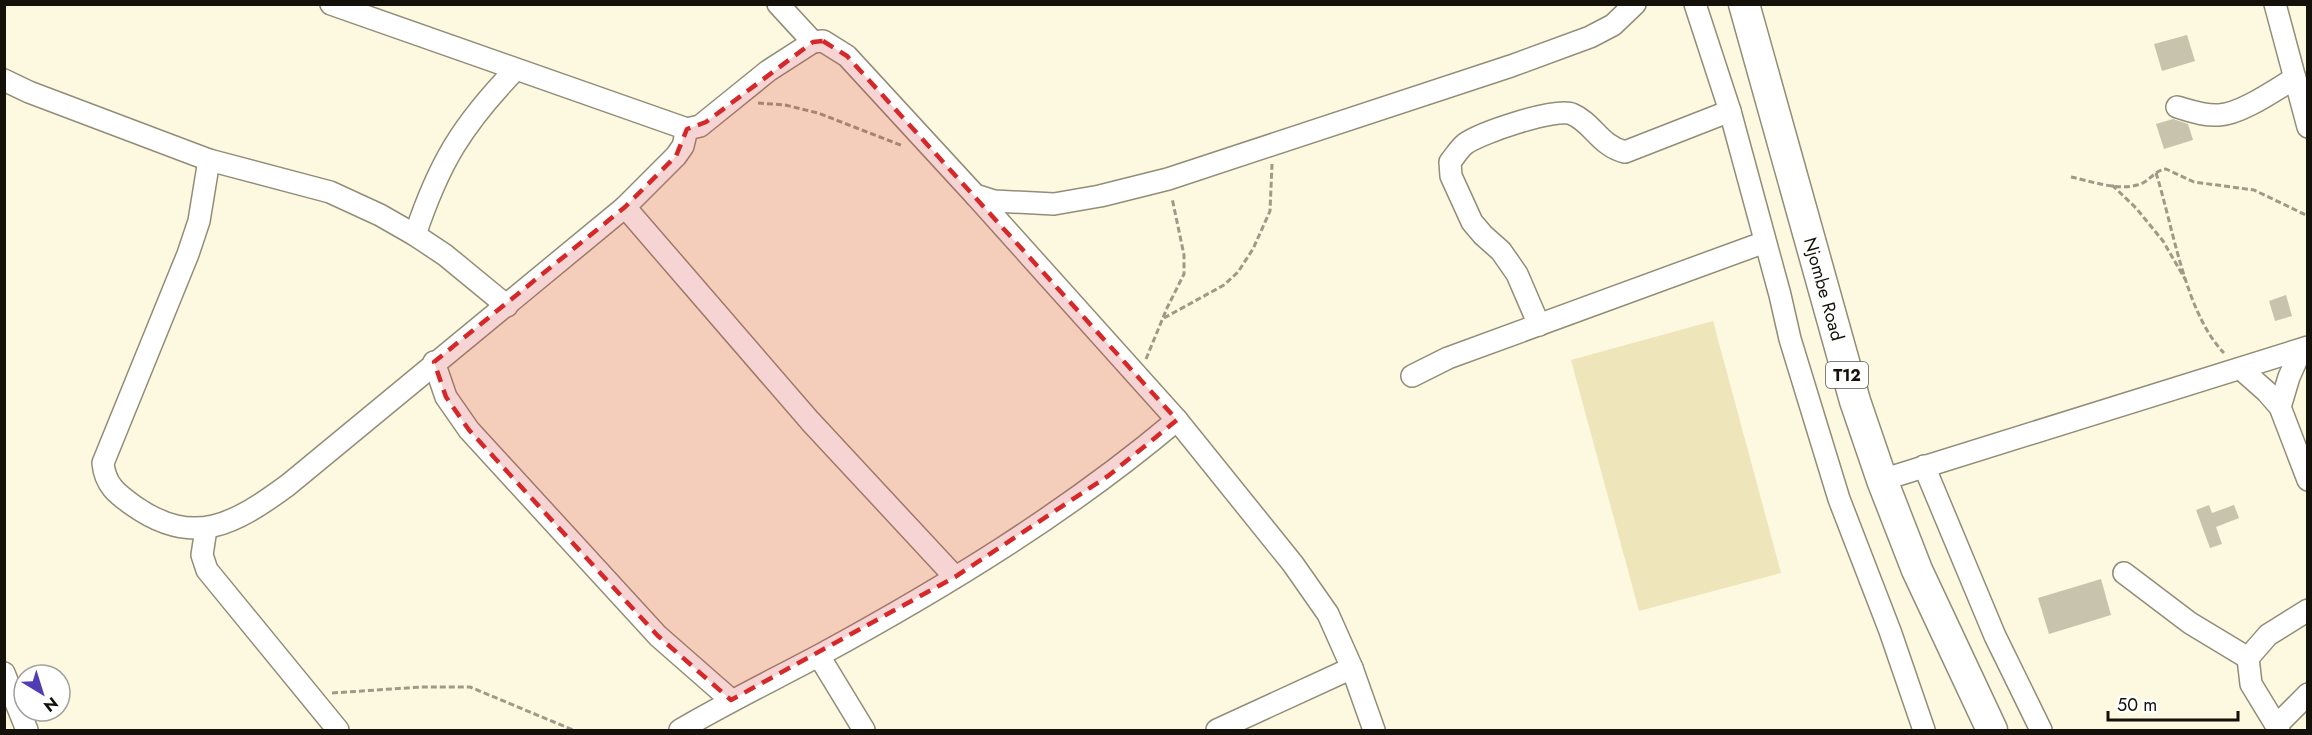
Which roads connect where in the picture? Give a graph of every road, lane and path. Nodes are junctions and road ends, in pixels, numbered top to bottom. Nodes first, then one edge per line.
1 (331, 4) edge
2 (778, 4) edge
3 (1635, 4) edge
4 (1695, 4) edge
5 (1744, 4) edge
6 (2275, 4) edge
7 (813, 42) junction
8 (515, 70) junction
9 (2295, 78) junction
10 (4, 80) edge
11 (735, 99) junction
12 (2177, 107) dead end
13 (1730, 111) junction
14 (2307, 127) edge
15 (687, 129) junction
16 (1278, 142) junction
17 (936, 155) junction
18 (209, 160) junction
19 (2156, 173) junction
20 (2071, 177) dead end
21 (1168, 178) junction
22 (2112, 185) junction
23 (975, 195) junction
24 (625, 207) junction
25 (2307, 216) edge
26 (415, 235) junction
27 (1765, 242) junction
28 (2189, 285) junction
29 (507, 306) junction
30 (1164, 318) junction
31 (1539, 325) junction
32 (2304, 349) edge
33 (434, 362) junction
34 (2241, 369) junction
35 (1412, 376) dead end
36 (1140, 378) junction
37 (2280, 407) junction
38 (1177, 420) junction
39 (1924, 466) junction
40 (1882, 480) junction
41 (2307, 480) edge
42 (206, 529) junction
43 (2124, 573) dead end
44 (955, 577) junction
45 (2307, 610) edge
46 (819, 656) junction
47 (2248, 658) junction
48 (1352, 668) junction
49 (4, 673) edge
50 (306, 690) junction
51 (2307, 694) edge
52 (731, 700) junction
53 (2277, 728) edge
54 (27, 730) edge
55 (338, 730) edge
56 (573, 730) edge
57 (680, 730) edge
58 (864, 730) edge
59 (1217, 730) edge
60 (1374, 730) edge
61 (1924, 730) edge
62 (1992, 730) edge
63 (2042, 730) edge

1 - 8 street
2 - 7 street
3 - 16 street
4 - 13 street
5 - 40 highway, Njombe Road / T12
6 - 9 street
7 - 11 street
7 - 17 street
8 - 15 street
8 - 26 street
9 - 12 street
9 - 14 street
10 - 18 street
11 - 15 street
11 - 17 path
13 - 27 street
13 - 31 street
15 - 24 street
16 - 21 street
16 - 30 path
17 - 23 street
18 - 26 street
18 - 42 street
19 - 22 path
19 - 25 path
19 - 28 path
20 - 22 path
21 - 23 street
21 - 30 path
22 - 28 path
23 - 36 street
24 - 29 street
24 - 44 street
26 - 29 street
27 - 31 street
27 - 61 street
28 - 34 path
29 - 33 street
30 - 36 path
31 - 35 street
32 - 34 street
32 - 37 street
33 - 42 street
33 - 52 street
34 - 37 street
34 - 39 street
36 - 38 street
37 - 41 street
38 - 44 street
38 - 48 street
39 - 40 street
39 - 63 street
40 - 62 highway, Njombe Road / T12
42 - 50 street
43 - 47 street
44 - 46 street
45 - 47 street
46 - 52 street
46 - 58 street
47 - 53 street
48 - 59 street
48 - 60 street
49 - 54 street
50 - 55 street
50 - 56 path
51 - 53 street
52 - 57 street

